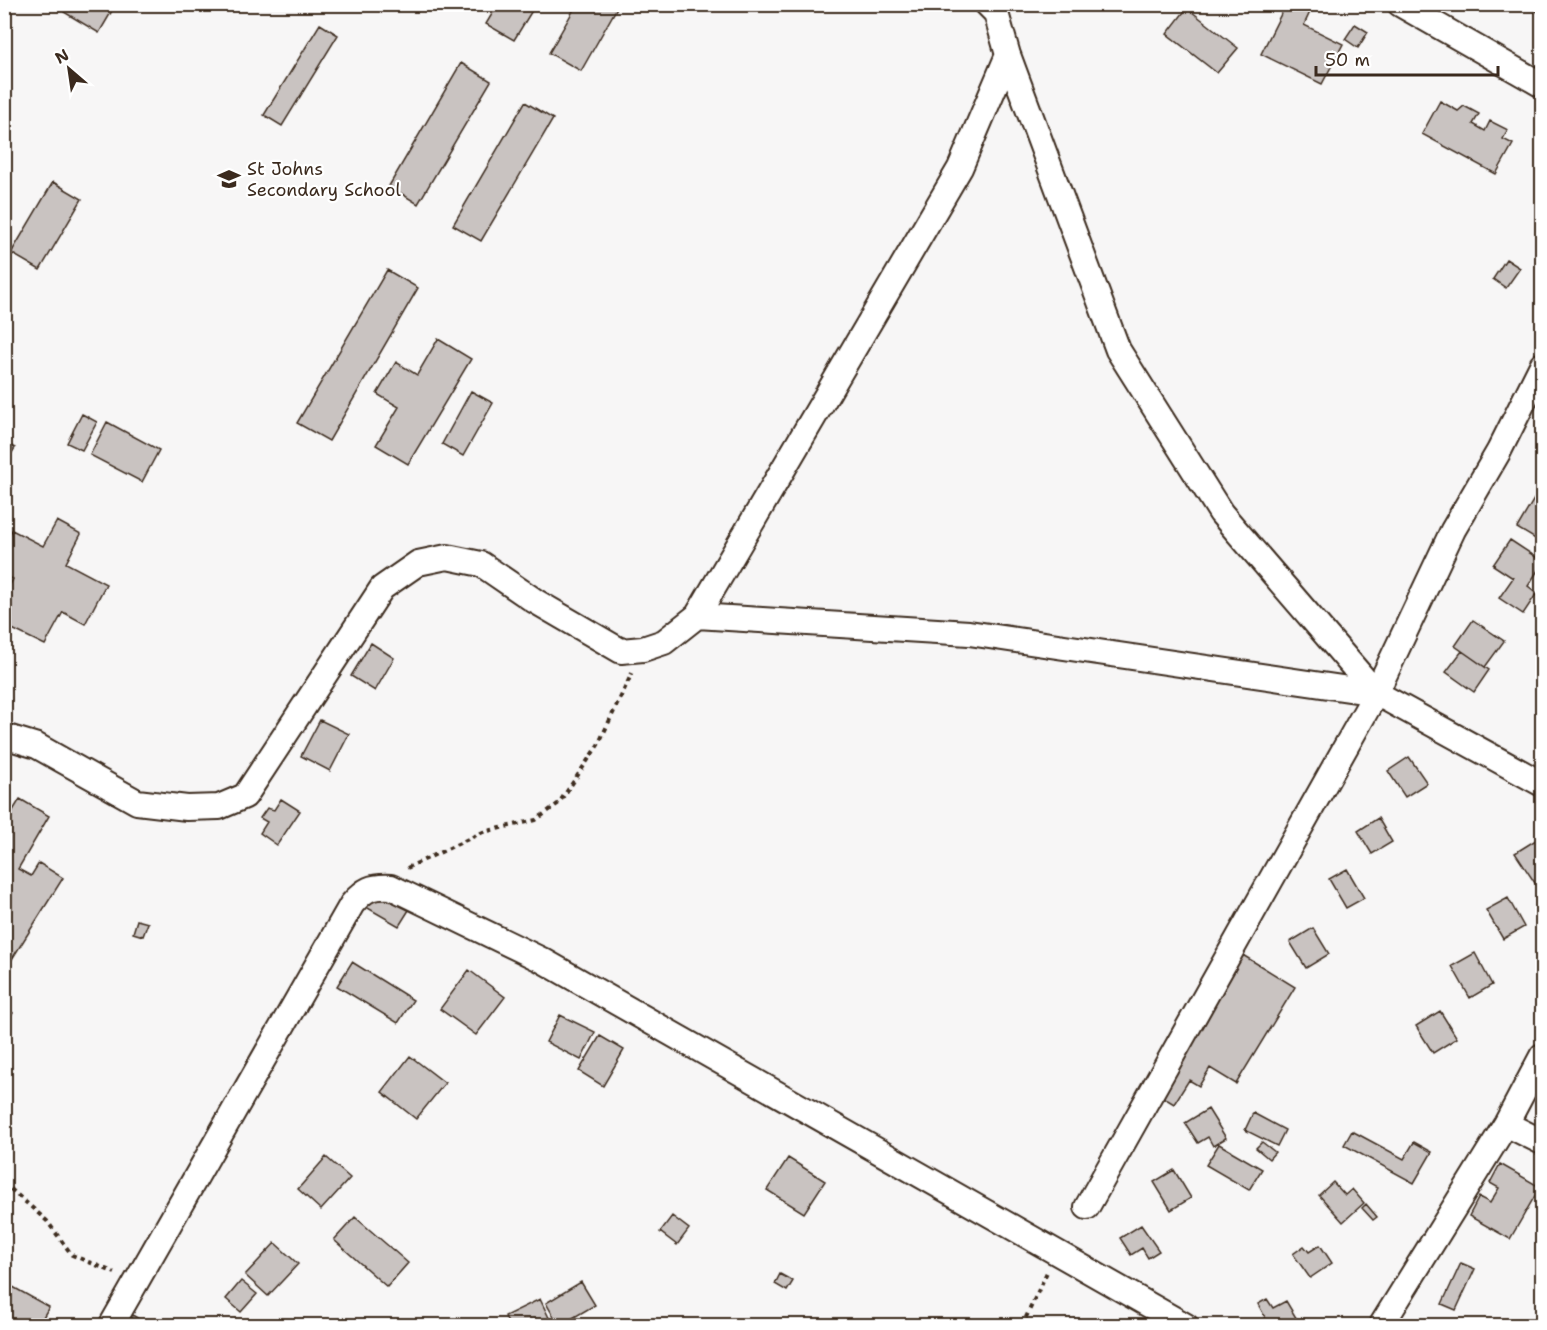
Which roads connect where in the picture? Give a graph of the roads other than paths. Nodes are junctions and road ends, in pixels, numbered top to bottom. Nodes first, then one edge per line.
1 (987, 4) edge
2 (1400, 4) edge
3 (1008, 55) junction
4 (1542, 85) edge
5 (1542, 365) edge
6 (697, 616) junction
7 (1376, 693) junction
8 (4, 736) edge
9 (1542, 784) edge
10 (1542, 1056) edge
11 (1506, 1124) junction
12 (1542, 1142) edge
13 (1087, 1207) dead end
14 (111, 1326) edge
15 (1186, 1326) edge
16 (1381, 1326) edge

1 - 3 street
2 - 4 street
3 - 6 street
3 - 7 street
5 - 7 street
6 - 7 street
6 - 8 street
7 - 9 street
7 - 13 street
10 - 11 street
11 - 12 street
11 - 16 street
14 - 15 street

